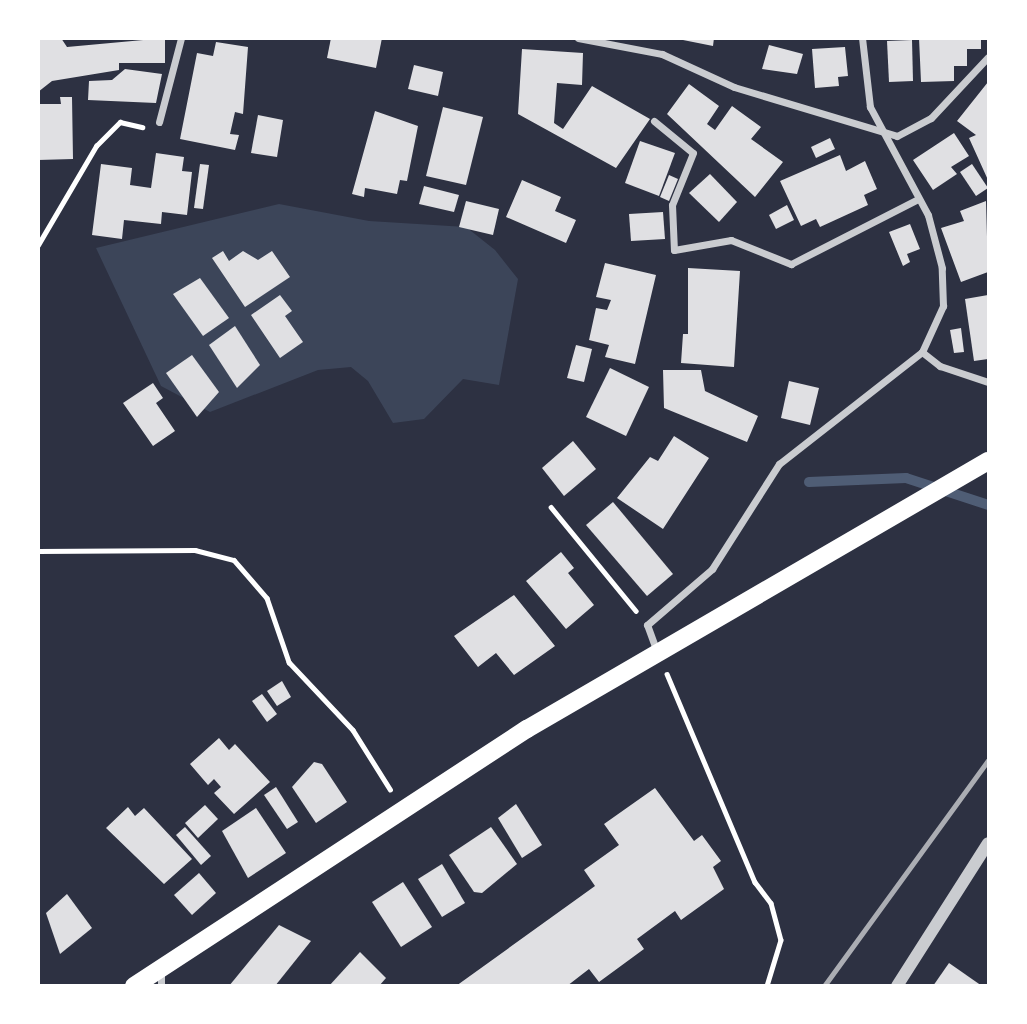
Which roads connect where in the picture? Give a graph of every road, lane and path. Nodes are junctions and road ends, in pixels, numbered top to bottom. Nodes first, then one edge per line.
1 (181, 38) edge
2 (578, 38) edge
3 (862, 38) edge
4 (989, 57) edge
5 (654, 121) dead end
6 (159, 122) joint
7 (881, 131) junction
8 (918, 199) junction
9 (47, 229) junction
10 (38, 231) edge
11 (38, 246) edge
12 (922, 352) junction
13 (989, 382) edge
14 (989, 461) edge
15 (551, 506) dead end
16 (38, 551) edge
17 (647, 625) junction
18 (657, 652) junction
19 (402, 808) junction
20 (989, 843) edge
21 (162, 967) junction
22 (134, 985) edge
23 (161, 985) edge
24 (768, 985) edge
25 (897, 985) edge

1 - 6 street
2 - 7 street
3 - 7 street
4 - 7 street
5 - 8 street
6 - 9 path
7 - 8 street
8 - 12 street
9 - 10 path
9 - 11 path
12 - 13 street
12 - 17 street
14 - 18 main road
15 - 17 path
16 - 19 path
17 - 18 street
18 - 19 main road
18 - 24 path
19 - 21 main road
20 - 25 street
21 - 22 main road
21 - 23 street

